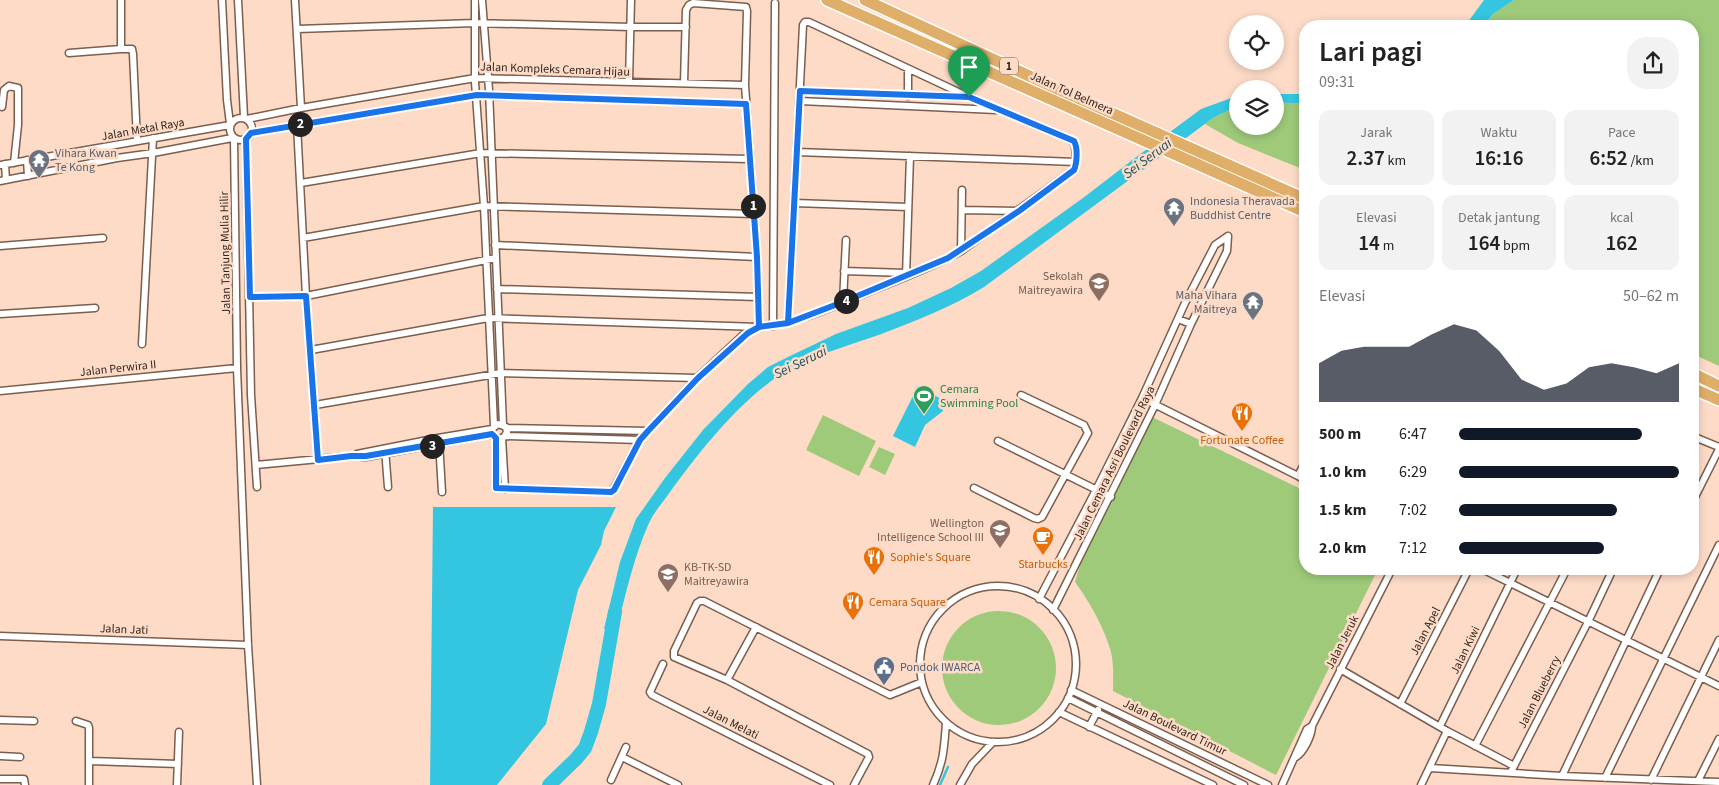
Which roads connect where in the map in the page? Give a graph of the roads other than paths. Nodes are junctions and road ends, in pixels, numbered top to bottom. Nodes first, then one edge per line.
1 (121, 0) edge
2 (222, 0) edge
3 (238, 0) edge
4 (296, 0) edge
5 (475, 0) edge
6 (482, 0) edge
7 (631, 0) edge
8 (827, 0) edge
9 (865, 0) edge
10 (775, 3) dead end
11 (475, 22) junction
12 (484, 23) junction
13 (630, 27) junction
14 (686, 27) junction
15 (297, 29) junction
16 (121, 50) junction
17 (69, 53) dead end
18 (908, 69) junction
19 (488, 79) junction
20 (476, 80) junction
21 (629, 82) junction
22 (684, 84) junction
23 (745, 85) junction
24 (800, 91) junction
25 (477, 93) junction
26 (489, 93) junction
27 (908, 96) junction
28 (969, 97) junction
29 (800, 101) junction
30 (746, 104) junction
31 (2, 107) dead end
32 (301, 108) junction
33 (1002, 110) junction
34 (246, 118) junction
35 (230, 124) junction
36 (297, 125) junction
37 (251, 133) junction
38 (233, 138) junction
39 (246, 139) junction
40 (137, 141) junction
41 (153, 145) junction
42 (88, 150) junction
43 (798, 152) junction
44 (480, 153) junction
45 (492, 153) junction
46 (910, 156) junction
47 (749, 159) junction
48 (28, 160) junction
49 (1076, 162) junction
50 (14, 163) junction
51 (88, 163) junction
52 (3, 165) edge
53 (28, 176) junction
54 (3, 181) edge
55 (301, 183) junction
56 (962, 190) dead end
57 (1299, 196) edge
58 (795, 203) junction
59 (484, 206) junction
60 (494, 206) junction
61 (908, 208) junction
62 (1299, 209) edge
63 (962, 210) junction
64 (1019, 211) junction
65 (754, 214) junction
66 (103, 238) dead end
67 (303, 238) junction
68 (846, 240) dead end
69 (0, 246) edge
70 (495, 246) junction
71 (961, 251) junction
72 (757, 257) junction
73 (496, 258) junction
74 (486, 259) junction
75 (844, 271) junction
76 (906, 275) junction
77 (497, 289) junction
78 (306, 296) junction
79 (250, 297) junction
80 (758, 298) junction
81 (843, 302) junction
82 (95, 308) dead end
83 (0, 314) edge
84 (488, 318) junction
85 (498, 318) junction
86 (1178, 319) junction
87 (788, 323) junction
88 (1192, 324) junction
89 (773, 326) junction
90 (759, 327) junction
91 (142, 344) dead end
92 (311, 350) junction
93 (237, 368) junction
94 (493, 374) junction
95 (501, 374) junction
96 (1699, 377) edge
97 (698, 378) junction
98 (1719, 386) edge
99 (0, 391) edge
100 (1699, 391) edge
101 (1021, 395) dead end
102 (1142, 398) junction
103 (1719, 400) edge
104 (315, 405) junction
105 (1155, 405) junction
106 (505, 427) junction
107 (648, 431) junction
108 (497, 434) junction
109 (1699, 439) edge
110 (640, 440) junction
111 (439, 441) junction
112 (998, 441) dead end
113 (1719, 448) edge
114 (385, 451) junction
115 (318, 460) junction
116 (256, 465) junction
117 (1065, 475) junction
118 (1298, 476) edge
119 (257, 488) dead end
120 (388, 488) dead end
121 (974, 488) dead end
122 (505, 489) junction
123 (1699, 489) edge
124 (1096, 490) junction
125 (442, 492) dead end
126 (1111, 497) junction
127 (1719, 546) edge
128 (1389, 575) edge
129 (1467, 575) edge
130 (1494, 575) edge
131 (1514, 575) edge
132 (1564, 575) edge
133 (1610, 575) edge
134 (1657, 575) edge
135 (1510, 583) junction
136 (1040, 599) junction
137 (1550, 604) junction
138 (1053, 610) junction
139 (1588, 622) junction
140 (756, 627) junction
141 (0, 636) edge
142 (1625, 640) junction
143 (1719, 640) edge
144 (248, 645) junction
145 (1662, 659) junction
146 (663, 664) dead end
147 (1340, 669) junction
148 (1700, 677) junction
149 (727, 680) junction
150 (922, 682) junction
151 (1719, 686) edge
152 (1072, 690) junction
153 (1068, 698) junction
154 (1101, 704) junction
155 (1400, 704) junction
156 (1059, 712) junction
157 (1097, 713) junction
158 (0, 720) edge
159 (34, 721) dead end
160 (76, 721) dead end
161 (946, 722) junction
162 (1440, 726) junction
163 (1089, 727) junction
164 (1447, 731) junction
165 (179, 732) dead end
166 (1719, 739) edge
167 (993, 742) junction
168 (1475, 746) junction
169 (626, 747) dead end
170 (0, 756) edge
171 (20, 757) dead end
172 (622, 757) junction
173 (90, 761) junction
174 (178, 764) junction
175 (1430, 768) junction
176 (1512, 769) junction
177 (1562, 776) junction
178 (1606, 778) junction
179 (0, 779) edge
180 (611, 780) dead end
181 (1651, 780) junction
182 (1698, 781) junction
183 (1719, 782) edge
184 (25, 785) edge
185 (89, 785) edge
186 (177, 785) edge
187 (257, 785) edge
188 (678, 785) edge
189 (830, 785) edge
190 (854, 785) edge
191 (933, 785) edge
192 (960, 785) edge
193 (1213, 785) edge
194 (1244, 785) edge
195 (1268, 785) edge
196 (1282, 785) edge
197 (1421, 785) edge

1 - 16 street
2 - 35 street
3 - 34 street
4 - 15 street
5 - 11 street
6 - 12 street
7 - 13 street
8 - 62 highway, Jalan Tol Belmera / 1
9 - 57 highway, Jalan Tol Belmera / 1
10 - 89 street
11 - 12 street
11 - 15 street
11 - 20 street
12 - 13 street
12 - 19 street
13 - 14 street
13 - 21 street
14 - 22 street
14 - 23 street
15 - 32 street
16 - 17 street
16 - 40 street
18 - 24 street
18 - 27 street
18 - 28 street
19 - 20 street, Jalan Kompleks Cemara Hijau
19 - 21 street, Jalan Kompleks Cemara Hijau
19 - 26 street
20 - 25 street
20 - 32 street, Jalan Kompleks Cemara Hijau
21 - 22 street, Jalan Kompleks Cemara Hijau
22 - 23 street, Jalan Kompleks Cemara Hijau
23 - 30 street
24 - 27 street
24 - 29 street
25 - 26 street
25 - 36 street
25 - 44 street
26 - 30 street
26 - 45 street
27 - 28 street
28 - 33 street
29 - 33 street
29 - 43 street
30 - 47 street
31 - 50 street
32 - 34 street, Jalan Kompleks Cemara Hijau
33 - 49 street
34 - 35 street
34 - 37 street
35 - 38 street
35 - 41 street, Jalan Metal Raya
36 - 37 street
36 - 55 street
37 - 39 street
38 - 39 street
38 - 41 street
38 - 93 street, Jalan Tanjung Mulia Hilir
39 - 79 street
40 - 41 street, Jalan Metal Raya
40 - 42 street, Jalan Metal Raya
41 - 51 street
41 - 91 street
42 - 48 street, Jalan Metal Raya
42 - 51 street
43 - 46 street
43 - 58 street
44 - 45 street
44 - 55 street
44 - 59 street
45 - 47 street
45 - 60 street
46 - 49 street
46 - 61 street
47 - 65 street
48 - 50 street, Jalan Metal Raya
48 - 53 street
49 - 64 street
50 - 52 street, Jalan Metal Raya
51 - 53 street
52 - 54 street
53 - 54 street
55 - 67 street
56 - 63 street
58 - 61 street
58 - 87 street
59 - 60 street
59 - 67 street
59 - 74 street
60 - 65 street
60 - 70 street
61 - 76 street
63 - 64 street
63 - 71 street
64 - 71 street
65 - 72 street
66 - 69 street
67 - 78 street
68 - 75 street
70 - 72 street
70 - 73 street
71 - 76 street
72 - 80 street
73 - 74 street
73 - 77 street
74 - 78 street
74 - 84 street
75 - 76 street
75 - 81 street
76 - 81 street
77 - 80 street
77 - 85 street
78 - 79 street
78 - 92 street
79 - 116 street
80 - 90 street
81 - 87 street
82 - 83 street
84 - 85 street
84 - 92 street
84 - 94 street
85 - 90 street
85 - 95 street
86 - 88 street
86 - 88 street, Jalan Cemara Asri Boulevard Raya
86 - 102 street, Jalan Cemara Asri Boulevard Raya
87 - 89 street
88 - 105 street, Jalan Cemara Asri Boulevard Raya
89 - 90 street
90 - 97 street
92 - 104 street
93 - 99 street, Jalan Perwira II
93 - 144 street, Jalan Tanjung Mulia Hilir
94 - 95 street
94 - 104 street
94 - 108 street
95 - 97 street
95 - 106 street
96 - 98 highway
97 - 107 street
100 - 103 highway
101 - 117 street
102 - 105 street
102 - 124 street, Jalan Cemara Asri Boulevard Raya
104 - 115 street
105 - 118 street
105 - 126 street, Jalan Cemara Asri Boulevard Raya
106 - 107 street
106 - 108 street
106 - 108 street
107 - 110 street
108 - 110 street
108 - 111 street
108 - 122 street
108 - 122 street
109 - 113 street
110 - 122 street
111 - 114 street
111 - 125 street
112 - 117 street
113 - 123 street
114 - 115 street
114 - 120 street
115 - 116 street
116 - 119 street
117 - 121 street
117 - 124 street
124 - 126 street
124 - 136 street, Jalan Cemara Asri Boulevard Raya
126 - 138 street, Jalan Cemara Asri Boulevard Raya
127 - 145 street
128 - 147 street, Jalan Jeruk
129 - 155 street, Jalan Apel
130 - 135 street
131 - 135 street, Jalan Kiwi
132 - 137 street
133 - 139 street, Jalan Blueberry
134 - 142 street
135 - 137 street
135 - 162 street, Jalan Kiwi
136 - 138 street
136 - 150 street
137 - 139 street
137 - 168 street
138 - 152 street
139 - 142 street
139 - 176 street, Jalan Blueberry
140 - 149 street
140 - 149 street
140 - 150 street
141 - 144 street, Jalan Jati
142 - 145 street
142 - 177 street
143 - 148 street
144 - 187 street, Jalan Tanjung Mulia Hilir
145 - 148 street
145 - 178 street
146 - 189 street, Jalan Melati
147 - 155 street
147 - 196 street, Jalan Jeruk
148 - 151 street
148 - 181 street
149 - 190 street
150 - 161 street
152 - 153 street
152 - 154 street, Jalan Boulevard Timur
153 - 156 street
153 - 157 street, Jalan Boulevard Timur
154 - 157 street
154 - 195 street, Jalan Boulevard Timur
155 - 162 street
156 - 163 street
156 - 167 street
157 - 163 street
157 - 194 street, Jalan Boulevard Timur
158 - 159 street
160 - 173 street
161 - 167 street
161 - 191 street
162 - 164 street
163 - 193 street
164 - 168 street
164 - 175 street
165 - 174 street
166 - 182 street
167 - 192 street
168 - 176 street
169 - 172 street
170 - 171 street
172 - 180 street
172 - 188 street
173 - 174 street
173 - 185 street
174 - 186 street
175 - 176 street
175 - 197 street
176 - 177 street
177 - 178 street
178 - 181 street
179 - 184 street
181 - 182 street
182 - 183 street

